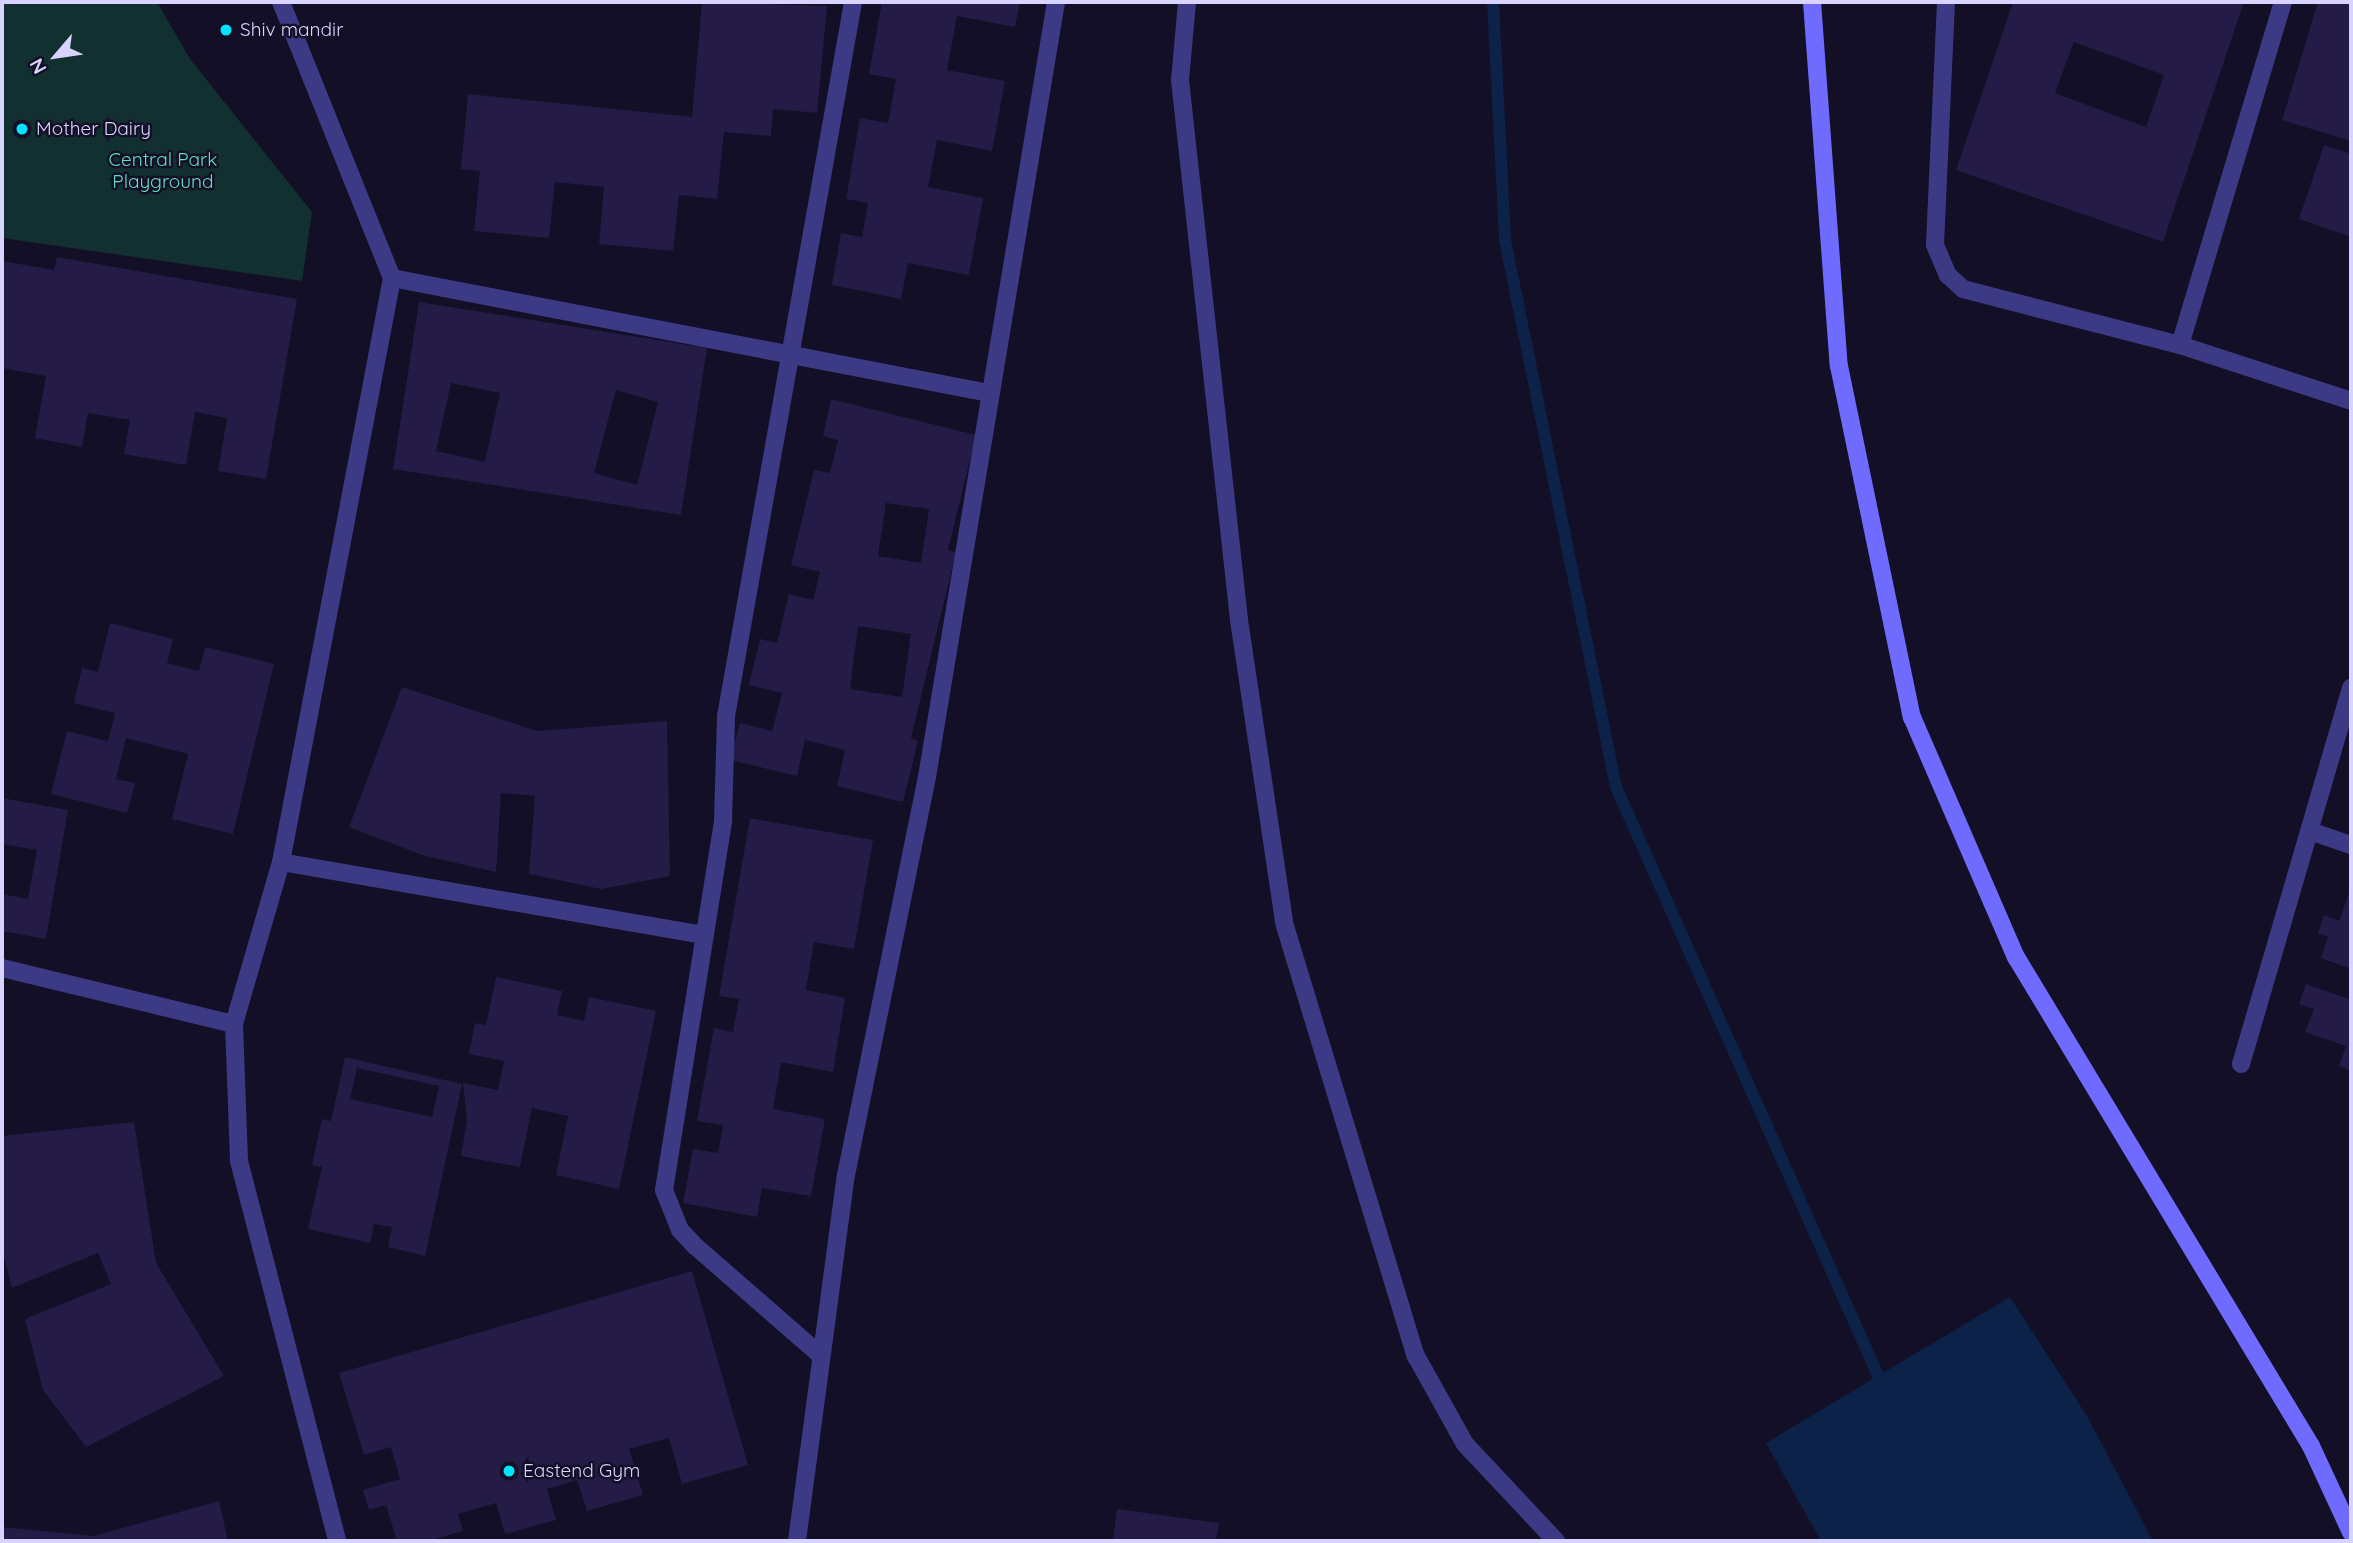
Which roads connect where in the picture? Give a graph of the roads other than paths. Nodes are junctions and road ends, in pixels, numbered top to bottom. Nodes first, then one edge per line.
1 (281, 2) edge
2 (853, 2) edge
3 (1056, 2) edge
4 (1187, 2) edge
5 (1812, 2) edge
6 (1946, 2) edge
7 (2283, 2) edge
8 (392, 278) junction
9 (2180, 345) junction
10 (789, 356) junction
11 (989, 393) junction
12 (2351, 401) edge
13 (2351, 688) edge
14 (2310, 831) junction
15 (2351, 845) edge
16 (281, 862) junction
17 (703, 935) junction
18 (2, 968) edge
19 (234, 1024) junction
20 (2241, 1064) dead end
21 (818, 1354) junction
22 (2351, 1532) edge
23 (337, 1541) edge
24 (797, 1541) edge
25 (1556, 1541) edge

1 - 8 street
2 - 10 street
3 - 11 street
4 - 25 street
5 - 22 street
6 - 9 street
7 - 9 street
8 - 10 street
8 - 16 street
9 - 12 street
10 - 11 street
10 - 17 street
11 - 21 street
13 - 14 street
14 - 15 street
14 - 20 street
16 - 17 street
16 - 19 street
17 - 21 street
18 - 19 street
19 - 23 street
21 - 24 street

